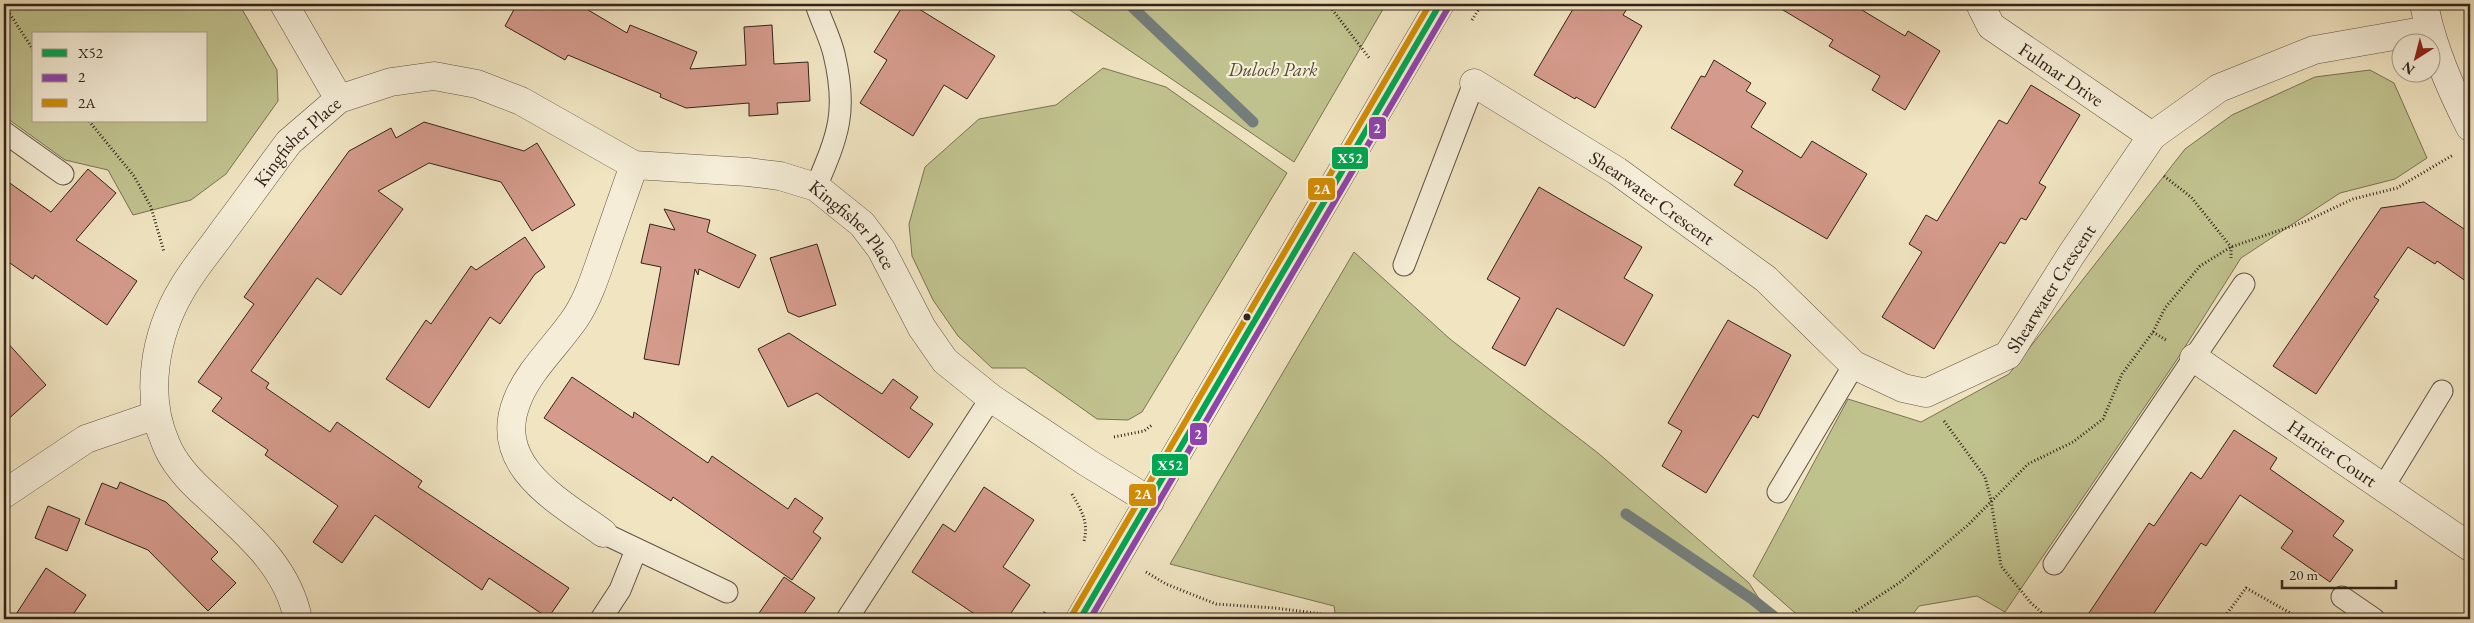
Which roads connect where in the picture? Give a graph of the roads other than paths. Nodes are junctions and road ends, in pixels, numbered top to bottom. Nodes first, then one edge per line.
1 (284, 4) edge
2 (816, 4) edge
3 (1440, 4) edge
4 (1980, 4) edge
5 (2426, 17) edge
6 (1474, 83) joint
7 (339, 99) junction
8 (2470, 127) edge
9 (4, 132) edge
10 (2145, 147) junction
11 (634, 165) junction
12 (63, 174) dead end
13 (816, 187) junction
14 (1404, 265) dead end
15 (2244, 284) road end
16 (2194, 358) junction
17 (1854, 365) junction
18 (2442, 391) dead end
19 (991, 398) junction
20 (156, 415) junction
21 (2384, 486) junction
22 (1778, 492) dead end
23 (4, 494) edge
24 (1150, 501) junction
25 (603, 533) joint
26 (2470, 547) edge
27 (636, 550) junction
28 (2054, 564) dead end
29 (727, 592) dead end
30 (2342, 597) dead end
31 (298, 619) edge
32 (601, 619) edge
33 (847, 619) edge
34 (1080, 619) edge
35 (2374, 619) edge

1 - 7 street
2 - 13 lane
3 - 24 street
4 - 10 street, Fulmar Drive
5 - 8 street
5 - 10 street, Shearwater Crescent
6 - 14 lane
6 - 17 street, Shearwater Crescent
7 - 11 street, Kingfisher Place
7 - 20 street, Kingfisher Place
9 - 12 lane
10 - 17 street, Shearwater Crescent
11 - 13 street, Kingfisher Place
11 - 25 street
13 - 19 street, Kingfisher Place
15 - 16 lane
16 - 21 street, Harrier Court
16 - 28 lane
17 - 22 lane
18 - 21 lane
19 - 24 street, Kingfisher Place
19 - 33 lane
20 - 23 street
20 - 31 street, Kingfisher Place
21 - 26 street, Harrier Court
24 - 34 street
25 - 27 lane
27 - 29 lane
27 - 32 lane
30 - 35 lane

